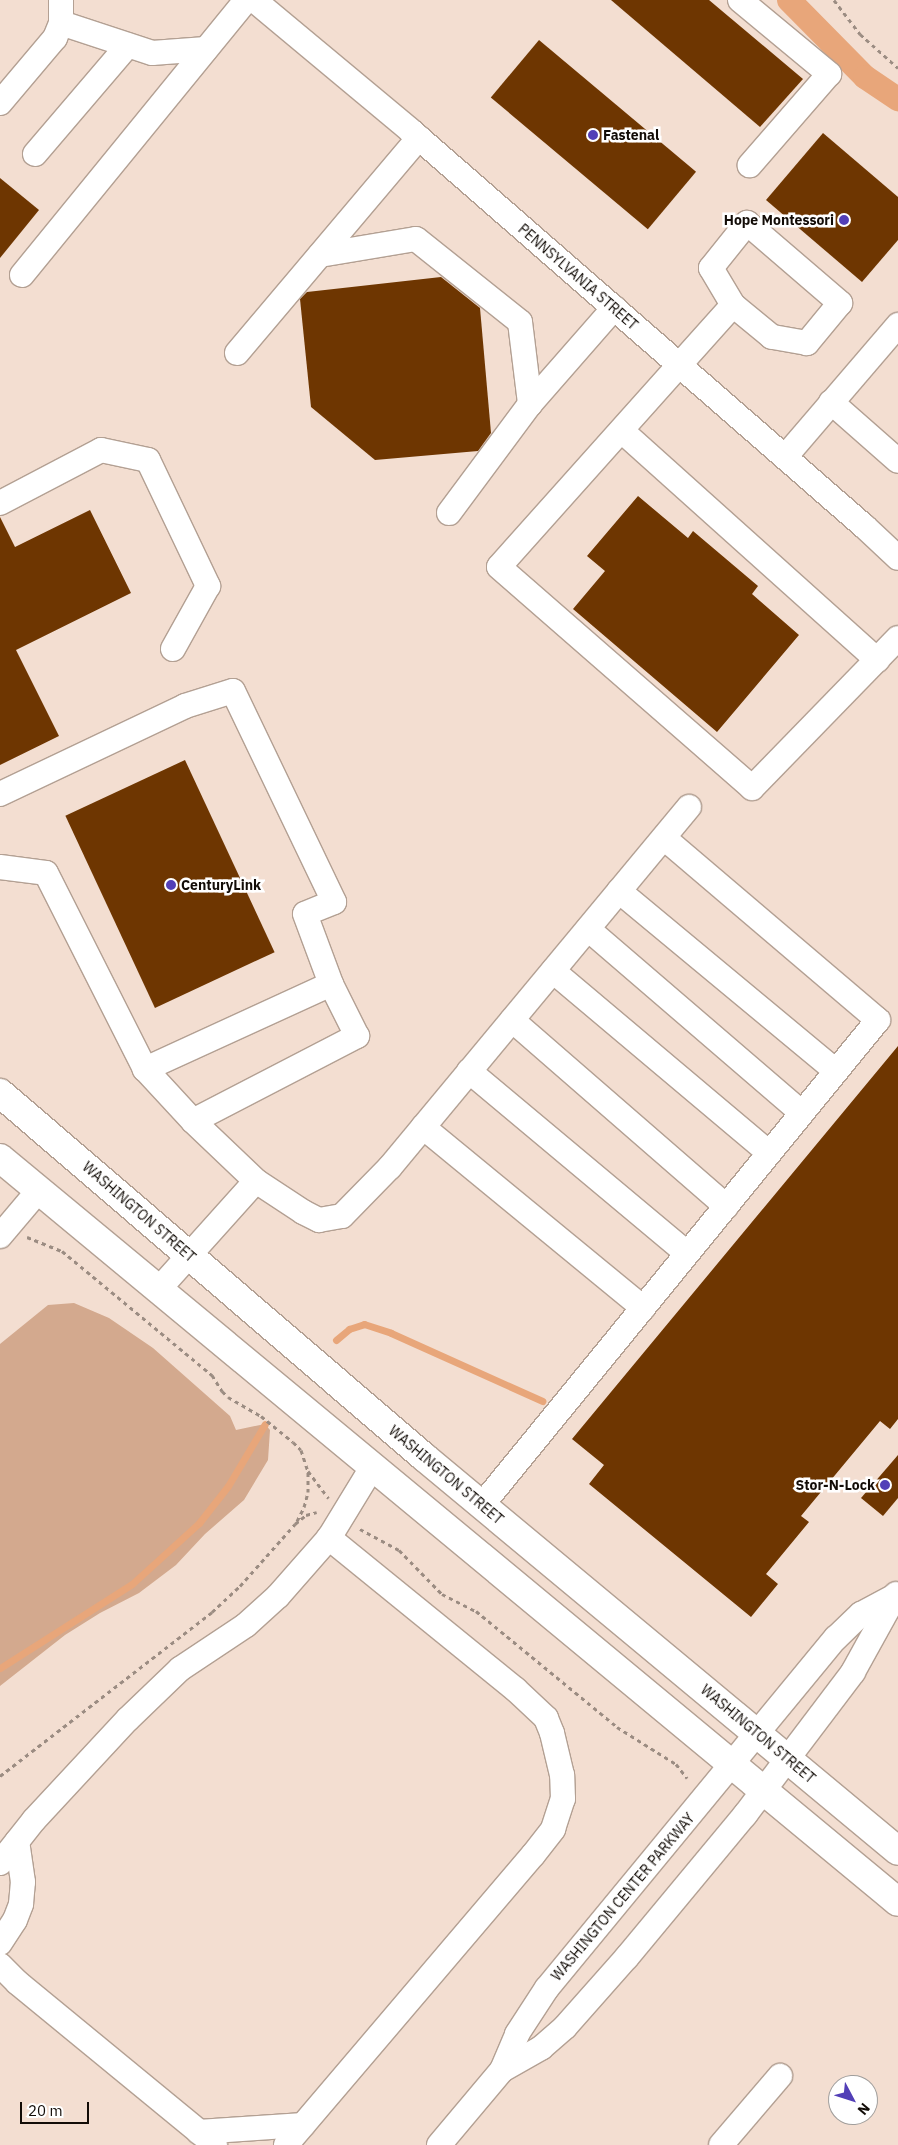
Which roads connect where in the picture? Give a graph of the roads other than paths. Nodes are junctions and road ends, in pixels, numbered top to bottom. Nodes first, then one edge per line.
1 (246, 0) edge
2 (254, 0) edge
3 (740, 0) edge
4 (61, 11) edge
5 (128, 45) junction
6 (206, 49) junction
7 (0, 103) edge
8 (419, 138) junction
9 (35, 154) dead end
10 (750, 164) dead end
11 (320, 255) junction
12 (22, 275) dead end
13 (732, 305) junction
14 (614, 308) junction
15 (898, 325) edge
16 (237, 353) dead end
17 (680, 366) junction
18 (831, 402) junction
19 (530, 404) junction
20 (622, 431) junction
21 (785, 457) junction
22 (898, 461) edge
23 (0, 503) edge
24 (449, 513) dead end
25 (898, 558) edge
26 (898, 638) edge
27 (173, 649) dead end
28 (877, 660) junction
29 (0, 794) edge
30 (689, 807) dead end
31 (664, 838) junction
32 (0, 867) edge
33 (619, 891) junction
34 (588, 929) junction
35 (553, 971) junction
36 (331, 984) junction
37 (512, 1020) junction
38 (145, 1069) junction
39 (469, 1071) junction
40 (836, 1071) junction
41 (0, 1093) edge
42 (802, 1113) junction
43 (193, 1122) junction
44 (423, 1127) junction
45 (769, 1153) junction
46 (0, 1158) edge
47 (256, 1181) junction
48 (39, 1190) junction
49 (726, 1206) junction
50 (0, 1236) edge
51 (687, 1253) junction
52 (189, 1254) junction
53 (160, 1289) junction
54 (643, 1308) junction
55 (373, 1466) junction
56 (482, 1506) junction
57 (334, 1530) junction
58 (896, 1594) edge
59 (758, 1733) junction
60 (788, 1759) junction
61 (732, 1766) junction
62 (764, 1792) junction
63 (17, 1841) junction
64 (898, 1851) edge
65 (0, 1863) edge
66 (898, 1902) edge
67 (0, 1943) edge
68 (0, 1965) edge
69 (502, 2070) junction
70 (780, 2076) dead end
71 (303, 2125) junction
72 (207, 2138) edge
73 (286, 2145) edge
74 (439, 2145) edge
75 (721, 2145) edge

1 - 6 street
2 - 8 street, PENNSYLVANIA STREET
3 - 10 street
4 - 5 street
4 - 7 street
5 - 6 street
5 - 9 street
6 - 12 street
8 - 11 street
8 - 14 street, PENNSYLVANIA STREET
11 - 16 street
11 - 19 street
13 - 13 street
13 - 17 street
14 - 17 street, PENNSYLVANIA STREET
14 - 19 street
15 - 18 street
17 - 20 street
17 - 21 street, PENNSYLVANIA STREET
18 - 21 street
18 - 22 street
19 - 24 street
20 - 28 street
20 - 28 street
21 - 25 street, PENNSYLVANIA STREET
23 - 27 street
26 - 28 street
29 - 36 street
30 - 31 street
31 - 33 street
31 - 40 street
32 - 38 street
33 - 34 street
33 - 40 street
34 - 35 street
34 - 42 street
35 - 37 street
35 - 45 street
36 - 38 street
36 - 43 street
37 - 39 street
37 - 49 street
38 - 43 street
39 - 44 street
39 - 51 street
40 - 42 street
41 - 52 main road, WASHINGTON STREET
42 - 45 street
43 - 47 street
44 - 47 street
44 - 54 street
45 - 49 street
46 - 48 main road
47 - 52 street
48 - 50 street
48 - 53 main road
49 - 51 street
51 - 54 street
52 - 53 street
52 - 56 main road, WASHINGTON STREET
53 - 55 main road
54 - 56 street
55 - 57 street
55 - 61 main road
56 - 59 main road, WASHINGTON STREET
57 - 63 street
57 - 71 street
58 - 59 street
58 - 60 street
59 - 60 main road, WASHINGTON STREET
59 - 61 street, WASHINGTON CENTER PARKWAY
60 - 62 street
60 - 64 main road, WASHINGTON STREET
61 - 62 main road
61 - 69 street, WASHINGTON CENTER PARKWAY
62 - 66 main road
62 - 69 street, WASHINGTON CENTER PARKWAY
63 - 65 street
63 - 67 street
68 - 72 street
69 - 74 street, WASHINGTON CENTER PARKWAY
70 - 75 street
71 - 72 street
71 - 73 street

